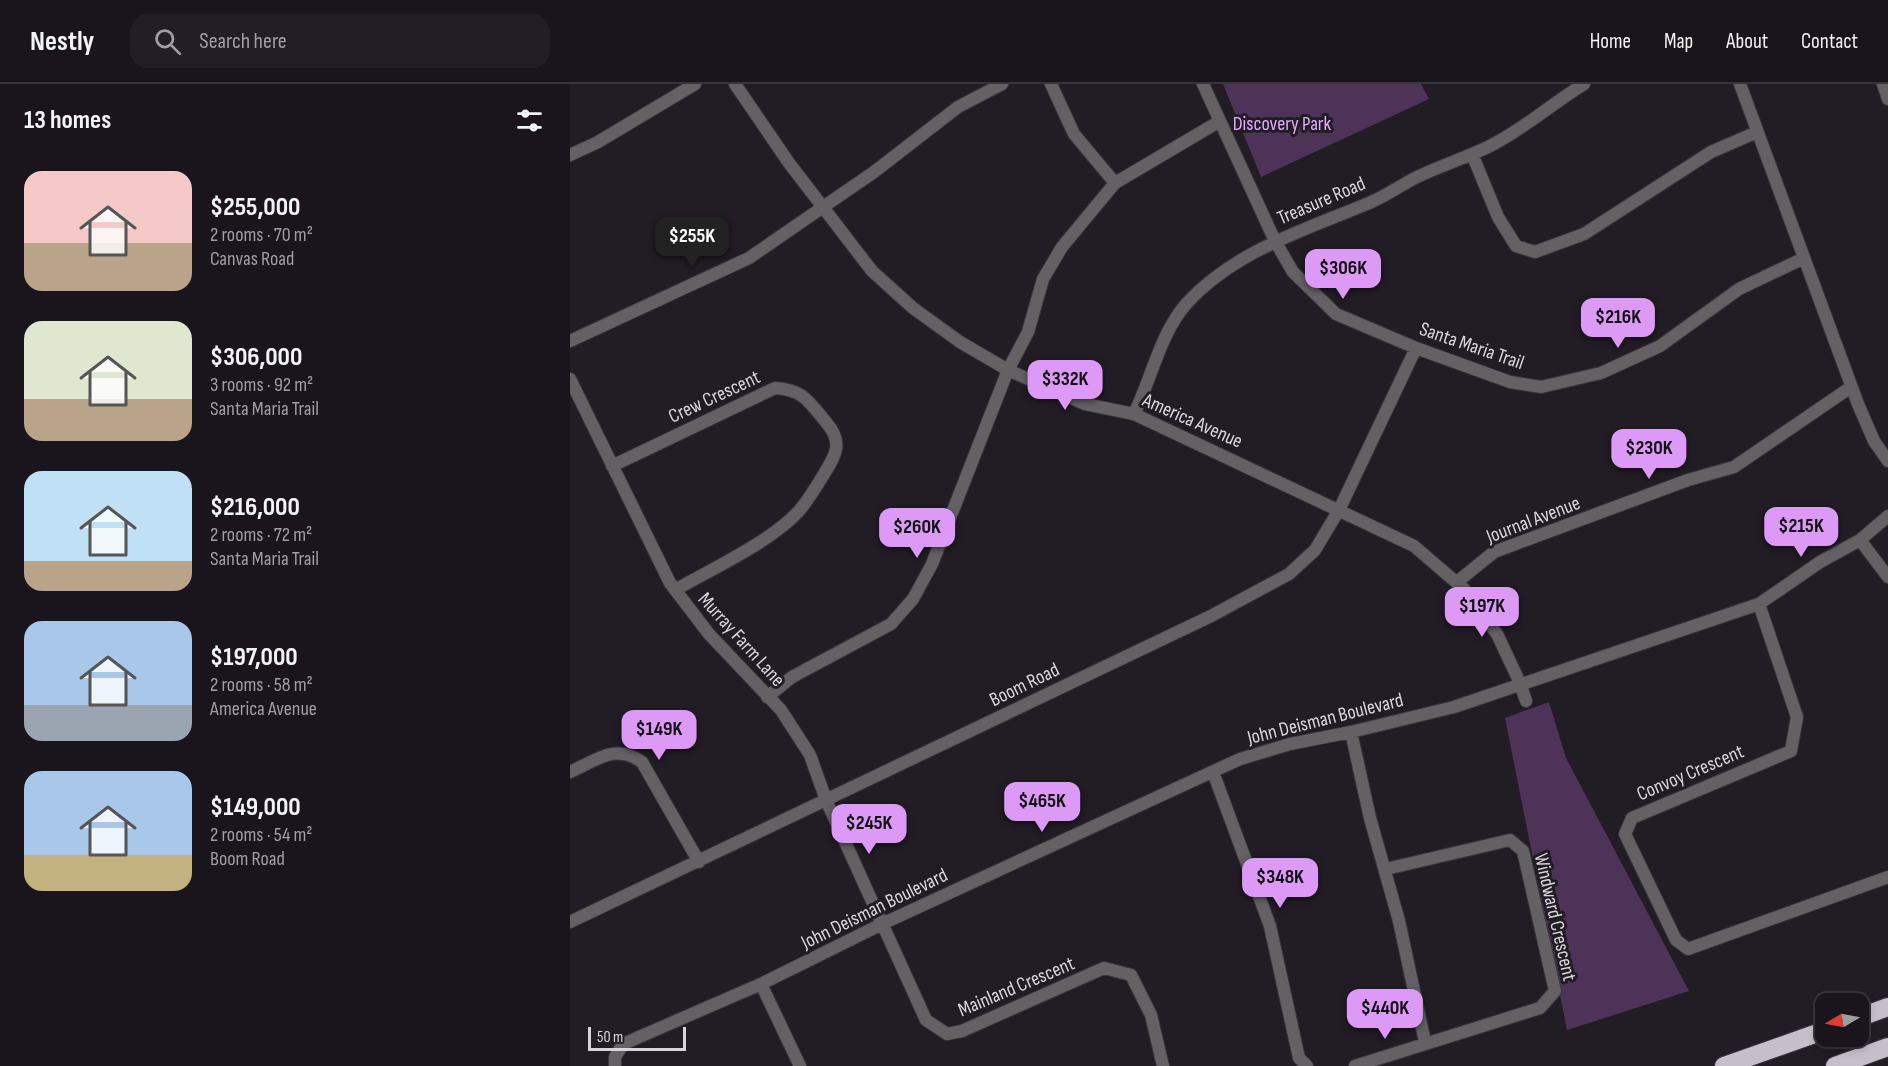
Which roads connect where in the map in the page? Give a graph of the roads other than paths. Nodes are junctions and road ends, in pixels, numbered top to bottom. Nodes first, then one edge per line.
1 (695, 84) edge
2 (735, 84) edge
3 (1002, 84) edge
4 (1051, 84) edge
5 (1203, 84) edge
6 (1584, 84) edge
7 (1740, 84) edge
8 (1883, 84) edge
9 (1888, 99) edge
10 (1220, 121) junction
11 (1757, 132) junction
12 (1472, 154) junction
13 (570, 155) edge
14 (1115, 183) junction
15 (822, 206) junction
16 (1275, 241) junction
17 (1802, 259) junction
18 (570, 341) edge
19 (1416, 348) junction
20 (1008, 370) junction
21 (570, 379) edge
22 (1851, 387) junction
23 (1134, 414) junction
24 (1888, 461) edge
25 (612, 466) junction
26 (1339, 510) junction
27 (1888, 516) edge
28 (1860, 540) junction
29 (1888, 577) edge
30 (1457, 582) junction
31 (675, 590) junction
32 (1759, 604) junction
33 (1520, 683) junction
34 (767, 697) junction
35 (1526, 701) dead end
36 (1351, 732) junction
37 (570, 772) edge
38 (1213, 772) junction
39 (826, 800) junction
40 (699, 862) junction
41 (1386, 869) junction
42 (1888, 877) edge
43 (570, 922) edge
44 (884, 923) junction
45 (761, 984) junction
46 (1888, 1008) edge
47 (1869, 1014) edge
48 (1815, 1034) edge
49 (1425, 1042) junction
50 (1888, 1047) edge
51 (615, 1061) edge
52 (800, 1066) edge
53 (1163, 1066) edge
54 (1307, 1066) edge
55 (1355, 1066) edge
56 (1724, 1066) edge
57 (1835, 1066) edge

1 - 13 street
2 - 15 street, America Avenue
3 - 15 street
4 - 14 street
5 - 10 street, Santa Maria Trail
6 - 12 street, Treasure Road
7 - 11 street
8 - 9 street
10 - 14 street
10 - 16 street, Santa Maria Trail
11 - 12 street
11 - 17 street
12 - 16 street, Treasure Road
14 - 20 street
15 - 18 street
15 - 20 street, America Avenue
16 - 19 street, Santa Maria Trail
16 - 23 street, Treasure Road
17 - 19 street, Santa Maria Trail
17 - 22 street
19 - 26 street, Boom Road
20 - 23 street, America Avenue
20 - 34 street
21 - 25 street, Murray Farm Lane
22 - 24 street
22 - 30 street, Journal Avenue
23 - 26 street, America Avenue
25 - 31 street, Murray Farm Lane
25 - 31 street, Crew Crescent
26 - 30 street, America Avenue
26 - 39 street, Boom Road
27 - 28 street, John Deisman Boulevard
28 - 29 street
28 - 32 street, John Deisman Boulevard
30 - 33 street, America Avenue
31 - 34 street, Murray Farm Lane
32 - 33 street, John Deisman Boulevard
32 - 42 street, Convoy Crescent
33 - 35 street, America Avenue
33 - 36 street, John Deisman Boulevard
34 - 39 street, Murray Farm Lane
36 - 38 street, John Deisman Boulevard
36 - 41 street
37 - 40 street
38 - 44 street, John Deisman Boulevard
38 - 54 street
39 - 40 street, Boom Road
39 - 44 street, Murray Farm Lane
40 - 43 street, Boom Road
41 - 49 street
41 - 49 street, Windward Crescent
44 - 45 street, John Deisman Boulevard
44 - 53 street, Mainland Crescent
45 - 51 street, John Deisman Boulevard
45 - 52 street
46 - 47 highway
48 - 56 highway
49 - 55 street, Windward Crescent
50 - 57 highway

